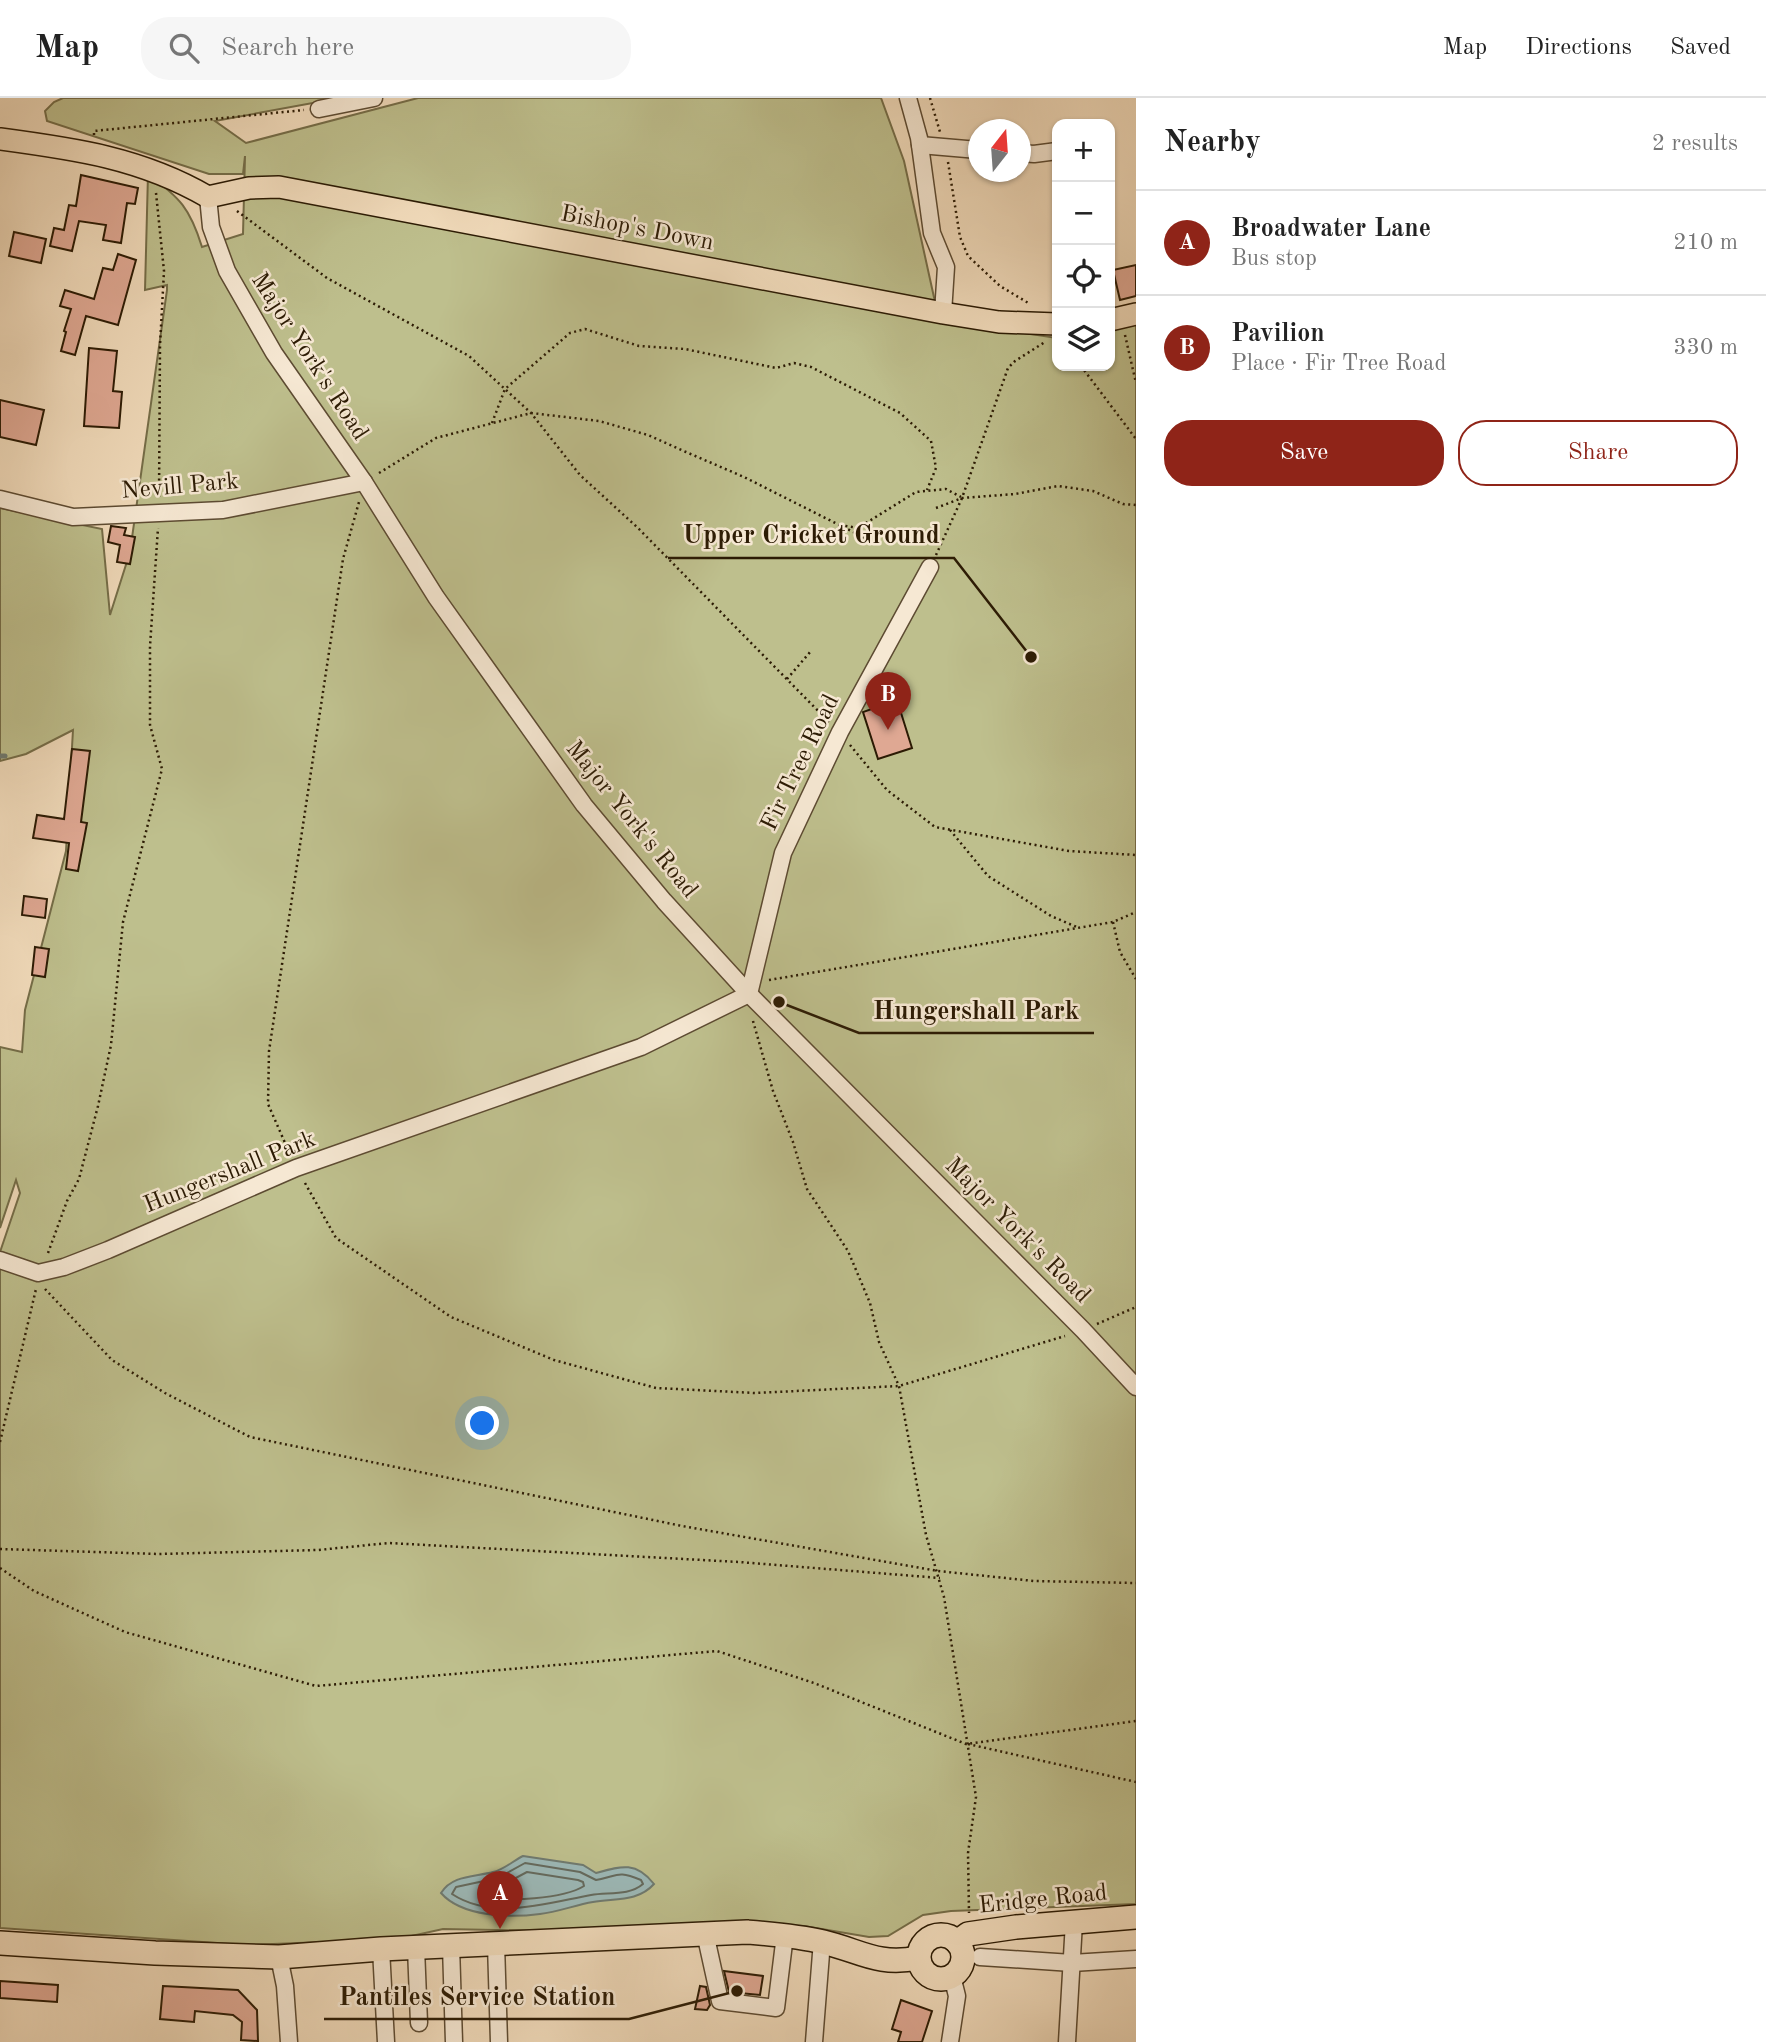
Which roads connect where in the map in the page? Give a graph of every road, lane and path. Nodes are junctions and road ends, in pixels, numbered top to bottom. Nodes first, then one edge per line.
1 (374, 98) edge
2 (908, 98) edge
3 (930, 98) edge
4 (319, 109) joint
5 (0, 139) edge
6 (920, 145) junction
7 (944, 147) junction
8 (968, 149) edge
9 (92, 152) junction
10 (1052, 152) edge
11 (1031, 154) edge
12 (153, 170) junction
13 (208, 197) junction
14 (235, 209) dead end
15 (1038, 306) dead end
16 (943, 313) junction
17 (1123, 320) edge
18 (1051, 333) edge
19 (1085, 371) edge
20 (1136, 383) edge
21 (505, 389) junction
22 (531, 413) junction
23 (492, 423) junction
24 (1136, 439) edge
25 (364, 482) junction
26 (927, 490) dead end
27 (962, 498) junction
28 (0, 499) edge
29 (1136, 505) edge
30 (936, 508) dead end
31 (159, 513) junction
32 (837, 525) junction
33 (875, 543) dead end
34 (930, 567) joint
35 (811, 652) dead end
36 (787, 679) junction
37 (840, 732) junction
38 (950, 830) junction
39 (1136, 855) edge
40 (1136, 912) edge
41 (1114, 922) junction
42 (1079, 928) junction
43 (1136, 979) edge
44 (749, 993) junction
45 (0, 1260) edge
46 (38, 1273) junction
47 (1136, 1307) edge
48 (1083, 1330) junction
49 (1136, 1387) edge
50 (0, 1442) edge
51 (0, 1549) edge
52 (0, 1569) edge
53 (938, 1571) junction
54 (940, 1578) junction
55 (1136, 1583) edge
56 (1136, 1721) edge
57 (966, 1744) junction
58 (1136, 1782) edge
59 (1136, 1917) edge
60 (1074, 1922) junction
61 (705, 1933) junction
62 (785, 1935) junction
63 (963, 1938) junction
64 (822, 1941) junction
65 (0, 1943) edge
66 (496, 1944) junction
67 (451, 1946) junction
68 (416, 1948) junction
69 (381, 1949) junction
70 (979, 1956) dead end
71 (279, 1957) junction
72 (918, 1958) junction
73 (1136, 1959) edge
74 (1072, 1963) junction
75 (952, 1976) junction
76 (419, 2023) dead end
77 (289, 2042) edge
78 (386, 2042) edge
79 (454, 2042) edge
80 (499, 2042) edge
81 (814, 2042) edge
82 (950, 2042) edge
83 (1067, 2042) edge

1 - 4 street
2 - 6 street
3 - 7 path
4 - 9 path
5 - 9 main road
6 - 7 street
6 - 16 street
7 - 8 street
7 - 15 path
9 - 12 main road
10 - 11 street
12 - 13 main road
12 - 31 path
13 - 16 main road, Bishop's Down
13 - 25 street, Major York's Road
14 - 21 path
16 - 18 main road, Bishop's Down
17 - 20 path
18 - 27 path
19 - 24 path
21 - 22 path
21 - 23 path
21 - 26 path
22 - 23 path
22 - 32 path
22 - 36 path
23 - 25 path
25 - 31 street, Nevill Park
25 - 44 street, Major York's Road
27 - 29 path
27 - 30 path
27 - 32 path
27 - 34 path
28 - 31 street, Nevill Park
31 - 46 path
32 - 33 path
34 - 37 street, Fir Tree Road
35 - 36 path
36 - 37 path
37 - 38 path
37 - 44 street, Fir Tree Road
38 - 39 path
38 - 42 path
40 - 41 path
41 - 42 path
41 - 43 path
42 - 44 path
44 - 46 street, Hungershall Park
44 - 48 street, Major York's Road
44 - 53 path
45 - 46 street
46 - 50 path
46 - 53 path
47 - 48 path
48 - 49 street, Major York's Road
51 - 54 path
52 - 57 path
53 - 54 path
53 - 55 path
54 - 57 path
56 - 57 path
57 - 58 path
57 - 63 path
59 - 60 highway, Eridge Road
60 - 63 highway, Eridge Road
60 - 74 street
61 - 62 highway
61 - 62 street
61 - 66 highway
62 - 64 highway
63 - 72 highway
63 - 75 highway
64 - 72 highway
64 - 81 street
65 - 71 highway
66 - 67 highway
66 - 80 street
67 - 68 highway
67 - 79 street
68 - 69 highway
68 - 76 street
69 - 71 highway
69 - 78 street
70 - 74 street
71 - 77 street
72 - 75 highway
73 - 74 street
74 - 83 street
75 - 82 street

